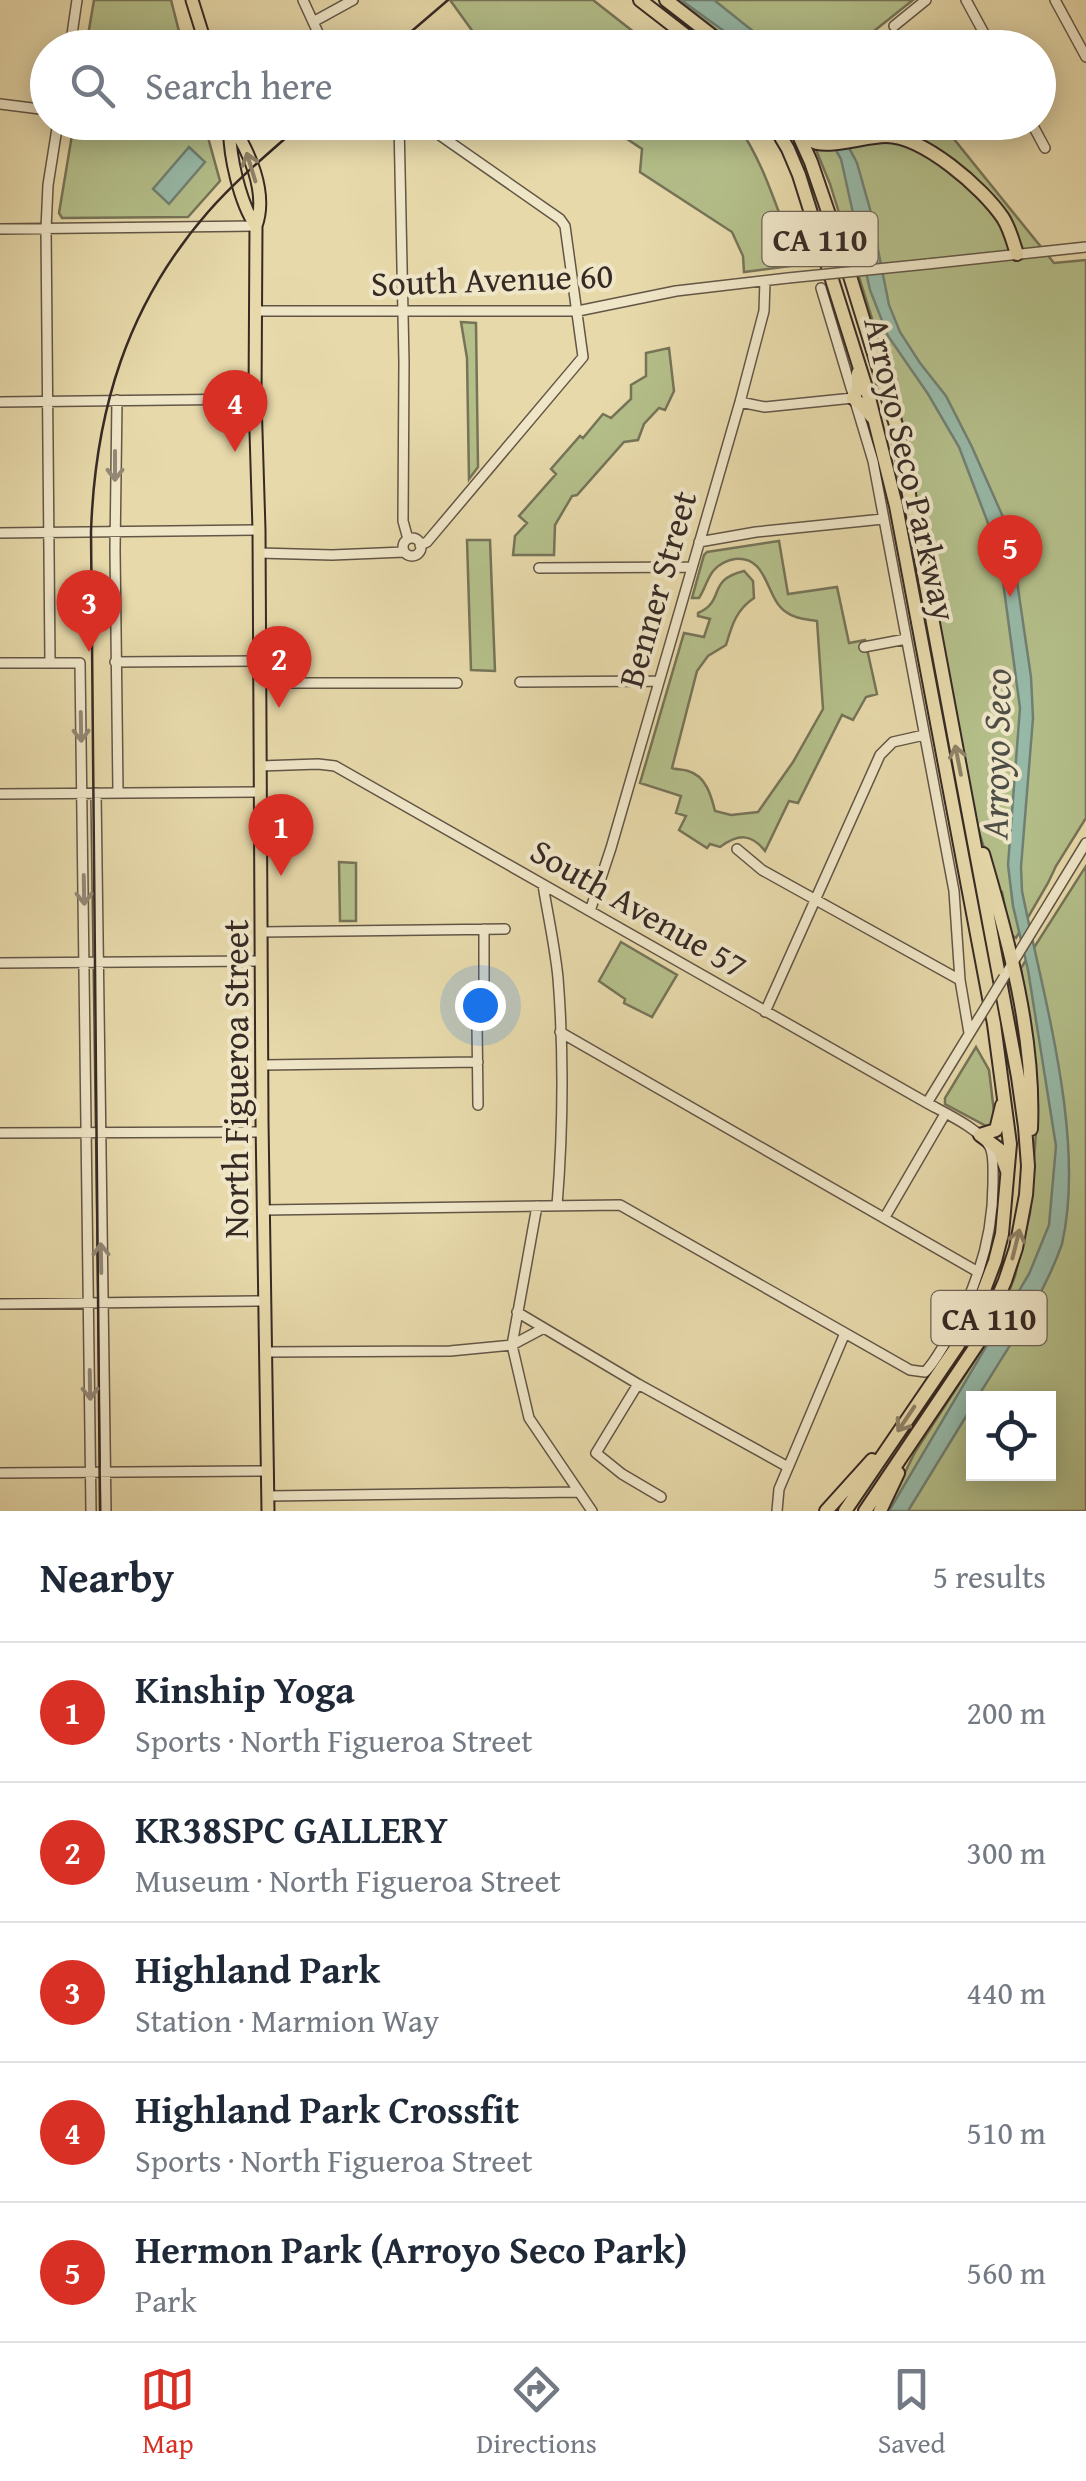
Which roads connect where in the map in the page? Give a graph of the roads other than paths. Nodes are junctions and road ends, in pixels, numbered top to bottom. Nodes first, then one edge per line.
1 (78, 0) edge
2 (192, 0) edge
3 (303, 0) edge
4 (353, 0) edge
5 (640, 0) edge
6 (666, 0) edge
7 (926, 0) edge
8 (966, 0) edge
9 (1055, 0) edge
10 (314, 22) junction
11 (894, 26) dead end
12 (73, 30) edge
13 (201, 30) edge
14 (317, 30) edge
15 (679, 30) edge
16 (705, 30) edge
17 (982, 30) edge
18 (1086, 57) edge
19 (0, 104) edge
20 (30, 108) edge
21 (55, 140) edge
22 (229, 140) edge
23 (399, 140) edge
24 (448, 140) edge
25 (783, 140) edge
26 (800, 140) edge
27 (810, 140) edge
28 (851, 140) edge
29 (912, 140) edge
30 (1041, 140) edge
31 (824, 144) junction
32 (1045, 148) dead end
33 (820, 189) junction
34 (256, 226) junction
35 (0, 229) edge
36 (46, 229) junction
37 (1086, 248) edge
38 (1017, 254) junction
39 (765, 280) junction
40 (822, 288) dead end
41 (257, 311) junction
42 (403, 311) junction
43 (578, 311) junction
44 (858, 360) junction
45 (852, 398) junction
46 (255, 399) junction
47 (117, 400) junction
48 (0, 402) edge
49 (48, 402) junction
50 (740, 402) junction
51 (875, 421) junction
52 (883, 519) junction
53 (258, 530) junction
54 (49, 532) junction
55 (115, 532) junction
56 (0, 533) edge
57 (408, 539) junction
58 (699, 542) junction
59 (420, 545) junction
60 (404, 552) junction
61 (259, 553) junction
62 (692, 567) junction
63 (540, 568) dead end
64 (906, 638) junction
65 (864, 647) dead end
66 (259, 661) junction
67 (50, 662) junction
68 (116, 662) junction
69 (0, 663) edge
70 (659, 681) junction
71 (520, 682) dead end
72 (260, 683) junction
73 (457, 683) dead end
74 (924, 734) junction
75 (260, 766) junction
76 (82, 792) junction
77 (118, 792) junction
78 (260, 792) junction
79 (96, 793) junction
80 (0, 794) edge
81 (970, 824) junction
82 (1086, 843) edge
83 (737, 849) dead end
84 (543, 886) junction
85 (815, 900) junction
86 (590, 911) junction
87 (484, 929) junction
88 (505, 929) dead end
89 (261, 932) junction
90 (1016, 957) junction
91 (261, 961) junction
92 (98, 962) junction
93 (85, 963) junction
94 (0, 964) edge
95 (960, 980) junction
96 (764, 1012) junction
97 (560, 1032) junction
98 (970, 1033) junction
99 (478, 1062) junction
100 (263, 1065) junction
101 (1004, 1092) junction
102 (927, 1103) junction
103 (478, 1105) dead end
104 (945, 1114) junction
105 (100, 1132) junction
106 (262, 1132) junction
107 (0, 1133) edge
108 (87, 1133) junction
109 (980, 1134) junction
110 (1028, 1166) junction
111 (1008, 1172) junction
112 (537, 1206) junction
113 (557, 1206) junction
114 (264, 1210) junction
115 (885, 1217) junction
116 (978, 1272) junction
117 (264, 1301) junction
118 (88, 1302) junction
119 (102, 1302) junction
120 (0, 1304) edge
121 (517, 1312) junction
122 (544, 1328) junction
123 (845, 1333) junction
124 (512, 1345) junction
125 (266, 1352) junction
126 (638, 1384) junction
127 (886, 1450) junction
128 (905, 1451) junction
129 (788, 1467) junction
130 (268, 1470) junction
131 (90, 1472) junction
132 (105, 1472) junction
133 (0, 1473) edge
134 (577, 1492) junction
135 (268, 1496) junction
136 (661, 1497) dead end
137 (91, 1511) edge
138 (106, 1511) edge
139 (268, 1511) edge
140 (592, 1511) edge
141 (777, 1511) edge
142 (826, 1511) edge
143 (846, 1511) edge
144 (865, 1511) edge
145 (880, 1511) edge

1 - 12 street
2 - 13 main road
3 - 10 street
4 - 10 street
5 - 15 highway
6 - 16 highway
7 - 11 street
8 - 17 street
9 - 18 street
10 - 14 street
19 - 20 street
21 - 36 street
22 - 34 main road, North Figueroa Street
23 - 42 street
24 - 43 street
25 - 44 highway, Arroyo Seco Parkway / CA 110
26 - 33 highway, Arroyo Seco Parkway / CA 110
27 - 31 highway
28 - 31 highway
29 - 38 highway
30 - 32 street
31 - 33 highway
81 -> 33 highway, Arroyo Seco Parkway / CA 110
34 - 36 street
34 - 41 main road, North Figueroa Street
35 - 36 street
36 - 49 street
37 - 38 street, South Avenue 60
38 - 39 street, South Avenue 60, bridge
39 - 43 street, South Avenue 60
39 - 50 street, Benner Street
40 - 45 street
41 - 42 street, South Avenue 60
41 - 46 main road, North Figueroa Street
42 - 43 street, South Avenue 60
42 - 57 street
43 - 59 street
44 - 45 highway
44 - 51 highway, Arroyo Seco Parkway / CA 110
45 - 50 street
45 - 51 highway
45 - 52 street
46 - 47 street
46 - 53 main road, North Figueroa Street
47 - 49 street
47 -> 55 street
48 - 49 street
49 - 54 street
50 - 58 street, Benner Street
51 - 101 highway, Arroyo Seco Parkway / CA 110
52 - 58 street
52 - 64 street
53 - 55 street
53 - 61 main road, North Figueroa Street
54 - 55 street
54 - 56 street
54 - 67 street
55 - 68 street
57 - 59 street
57 - 60 street
58 - 62 street, Benner Street
59 - 60 street
60 - 61 street
61 - 66 main road, North Figueroa Street
62 - 63 street
62 - 70 street, Benner Street
64 - 65 street
64 - 74 street
66 - 68 street
66 - 72 main road, North Figueroa Street
67 - 69 street
67 -> 76 street
68 - 77 street
70 - 71 street
70 - 86 street, Benner Street
72 - 73 street
72 - 75 main road, North Figueroa Street
74 - 85 street
74 - 95 street
75 - 78 main road, North Figueroa Street
75 - 84 street, South Avenue 57
76 - 79 street
76 - 80 street
76 -> 93 street
77 - 78 street
77 - 79 street
78 - 89 main road, North Figueroa Street
79 - 92 street
81 - 90 highway
81 - 110 highway, Arroyo Seco Parkway / CA 110
82 - 90 street
83 - 85 street
84 - 86 street, South Avenue 57
84 - 97 street
85 - 95 street
85 - 96 street
86 - 96 street, South Avenue 57
87 - 88 street
87 - 89 street
87 - 99 street
89 - 91 main road, North Figueroa Street
90 - 98 street, bridge
90 - 110 highway
91 - 92 street
91 - 100 main road, North Figueroa Street
92 - 93 street
92 - 105 street
93 - 94 street
93 - 108 street
95 - 98 street
96 - 102 street, South Avenue 57
97 - 113 street
97 - 115 street
98 - 102 street
99 - 100 street
99 - 103 street
100 - 106 main road, North Figueroa Street
101 - 109 highway
101 - 111 highway, Arroyo Seco Parkway / CA 110
102 - 104 street, South Avenue 57
104 - 109 street, South Avenue 57
104 - 115 street
105 - 106 street
105 - 108 street
119 -> 105 street
106 - 114 main road, North Figueroa Street
107 - 108 street
108 - 118 street
109 - 111 highway
109 - 116 street
128 -> 110 highway, Arroyo Seco Parkway / CA 110
111 -> 127 highway, Arroyo Seco Parkway / CA 110
112 - 113 street
112 - 114 street
112 - 121 street
113 - 123 street
114 - 117 main road, North Figueroa Street
115 - 116 street
116 - 123 street
117 - 119 street
117 - 125 main road, North Figueroa Street
118 - 119 street
118 - 120 street
118 -> 131 street
119 - 132 street
121 - 122 street
121 - 124 street
122 - 124 street
122 - 126 street
123 - 129 street
124 - 125 street
124 - 134 street
125 - 130 main road, North Figueroa Street
126 - 129 street
126 - 136 street
127 - 142 highway
127 - 143 highway, Arroyo Seco Parkway / CA 110
128 - 144 highway, Arroyo Seco Parkway / CA 110
128 - 145 highway
129 - 141 street
130 - 132 street
130 - 135 main road, North Figueroa Street
131 - 132 street
131 - 133 street
131 - 137 street
132 - 138 street
134 - 135 street
134 - 140 street
135 - 139 main road, North Figueroa Street

